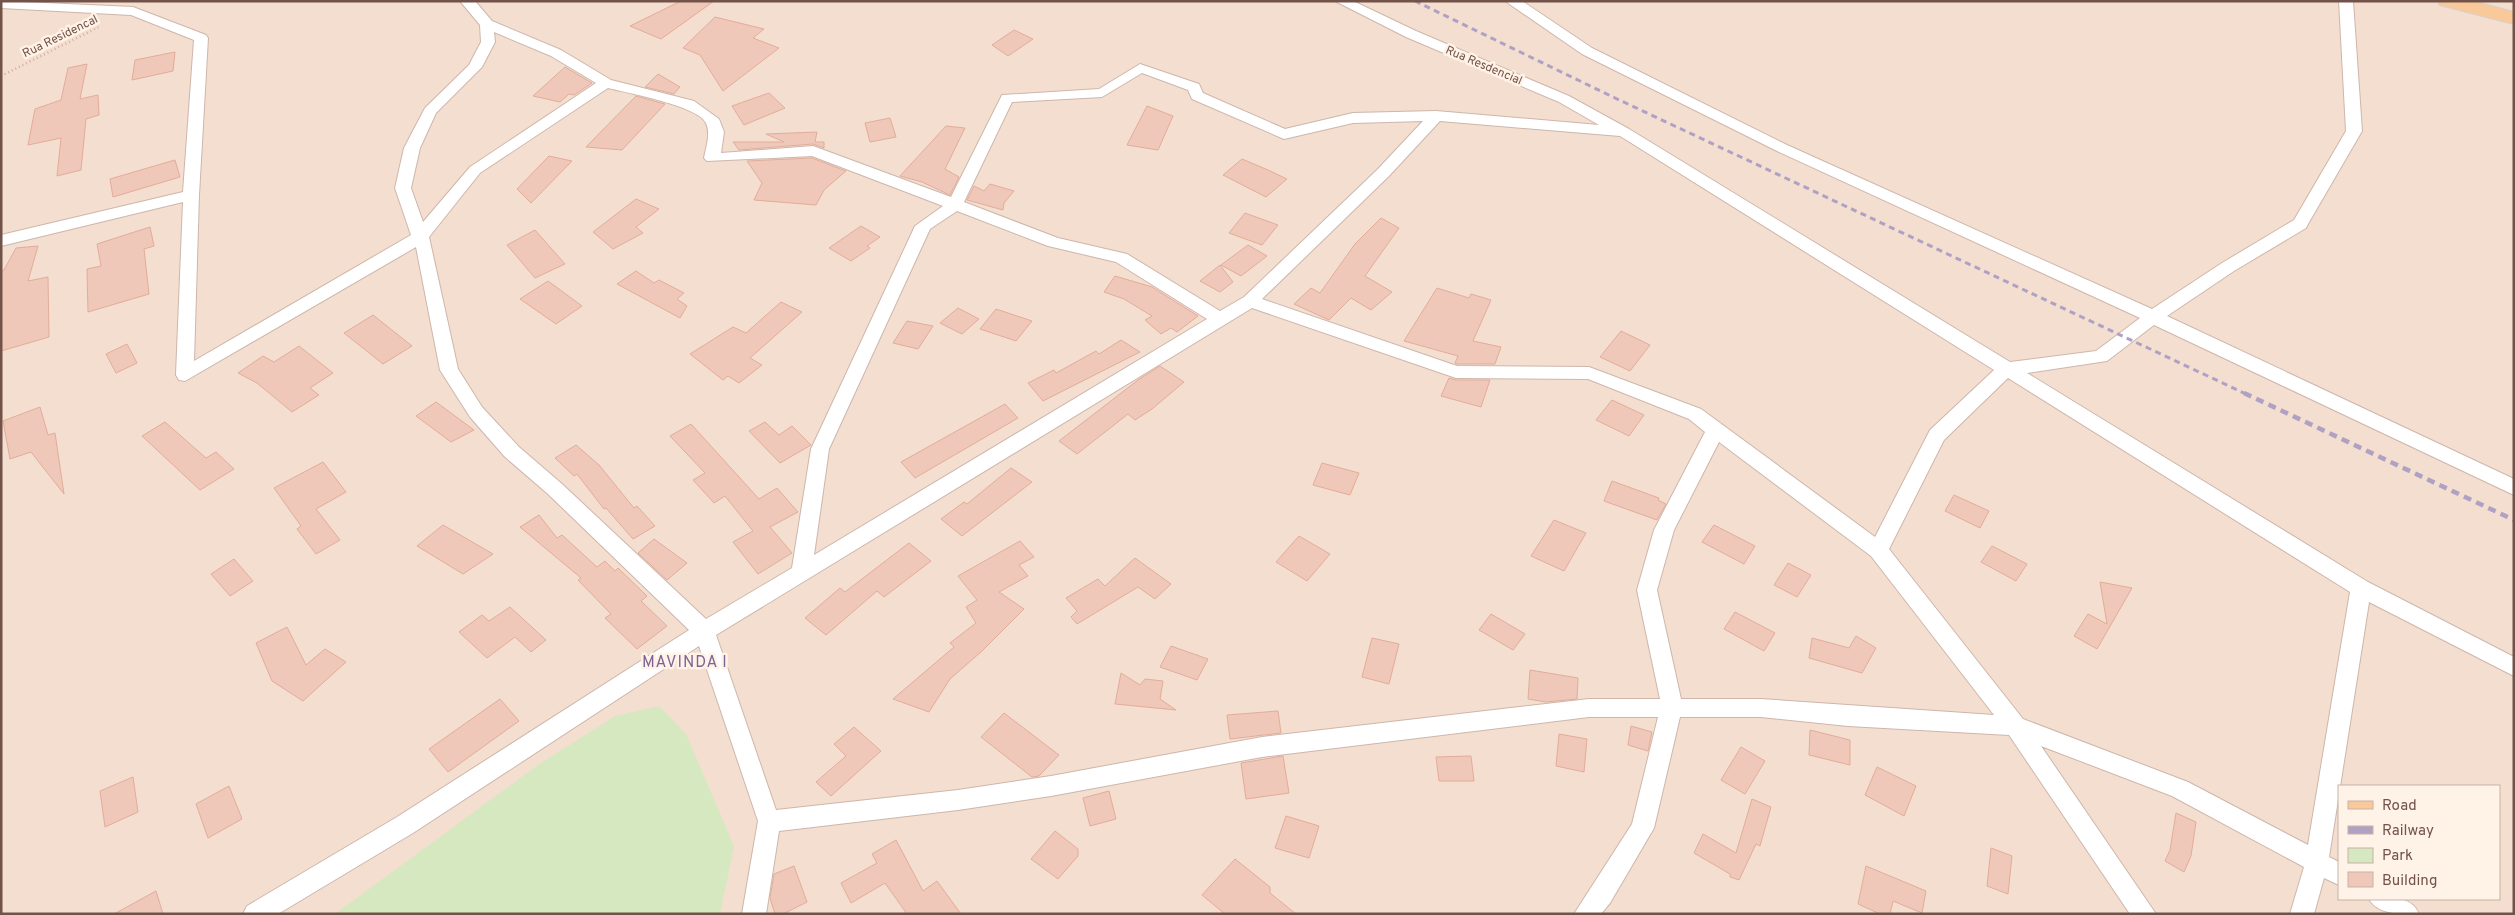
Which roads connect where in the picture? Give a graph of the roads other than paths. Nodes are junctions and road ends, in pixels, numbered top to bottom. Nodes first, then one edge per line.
1 (1342, 1) edge
2 (1512, 1) edge
3 (2346, 1) edge
4 (2446, 1) edge
5 (474, 3) edge
6 (1, 4) edge
7 (2514, 18) edge
8 (487, 24) junction
9 (606, 83) junction
10 (1436, 116) junction
11 (1624, 132) junction
12 (191, 195) junction
13 (956, 205) junction
14 (420, 236) junction
15 (1, 241) edge
16 (1250, 301) junction
17 (2153, 317) junction
18 (1220, 319) junction
19 (2006, 369) junction
20 (1716, 429) junction
21 (2514, 488) edge
22 (1878, 550) junction
23 (801, 572) junction
24 (2361, 588) junction
25 (704, 631) junction
26 (2514, 667) edge
27 (1672, 706) junction
28 (2015, 726) junction
29 (768, 821) junction
30 (2317, 862) junction
31 (2338, 873) edge
32 (2383, 900) edge
33 (255, 914) edge
34 (754, 914) edge
35 (1586, 914) edge
36 (2144, 914) edge
37 (2302, 914) edge
38 (2407, 914) edge

1 - 11 street, Rua Resdencial
2 - 17 street
3 - 17 street
4 - 7 main road
5 - 8 street
6 - 12 street
8 - 9 street
8 - 14 street
9 - 13 street
9 - 14 street
10 - 11 street
10 - 13 street
10 - 16 street
11 - 19 street, Rua Resdencial
12 - 14 street
12 - 15 street
13 - 18 street
13 - 23 street
14 - 25 street
16 - 18 street
16 - 20 street
17 - 19 street
17 - 21 street
18 - 23 street
19 - 22 street
19 - 24 street, Rua Resdencial
20 - 22 street
20 - 27 street
22 - 28 street
23 - 25 street
24 - 26 street, Rua Resdencial
24 - 30 street
25 - 29 street
25 - 33 street
27 - 28 street
27 - 29 street
27 - 35 street
28 - 30 street
28 - 36 street
29 - 34 street
30 - 31 street
30 - 37 street
32 - 38 street

